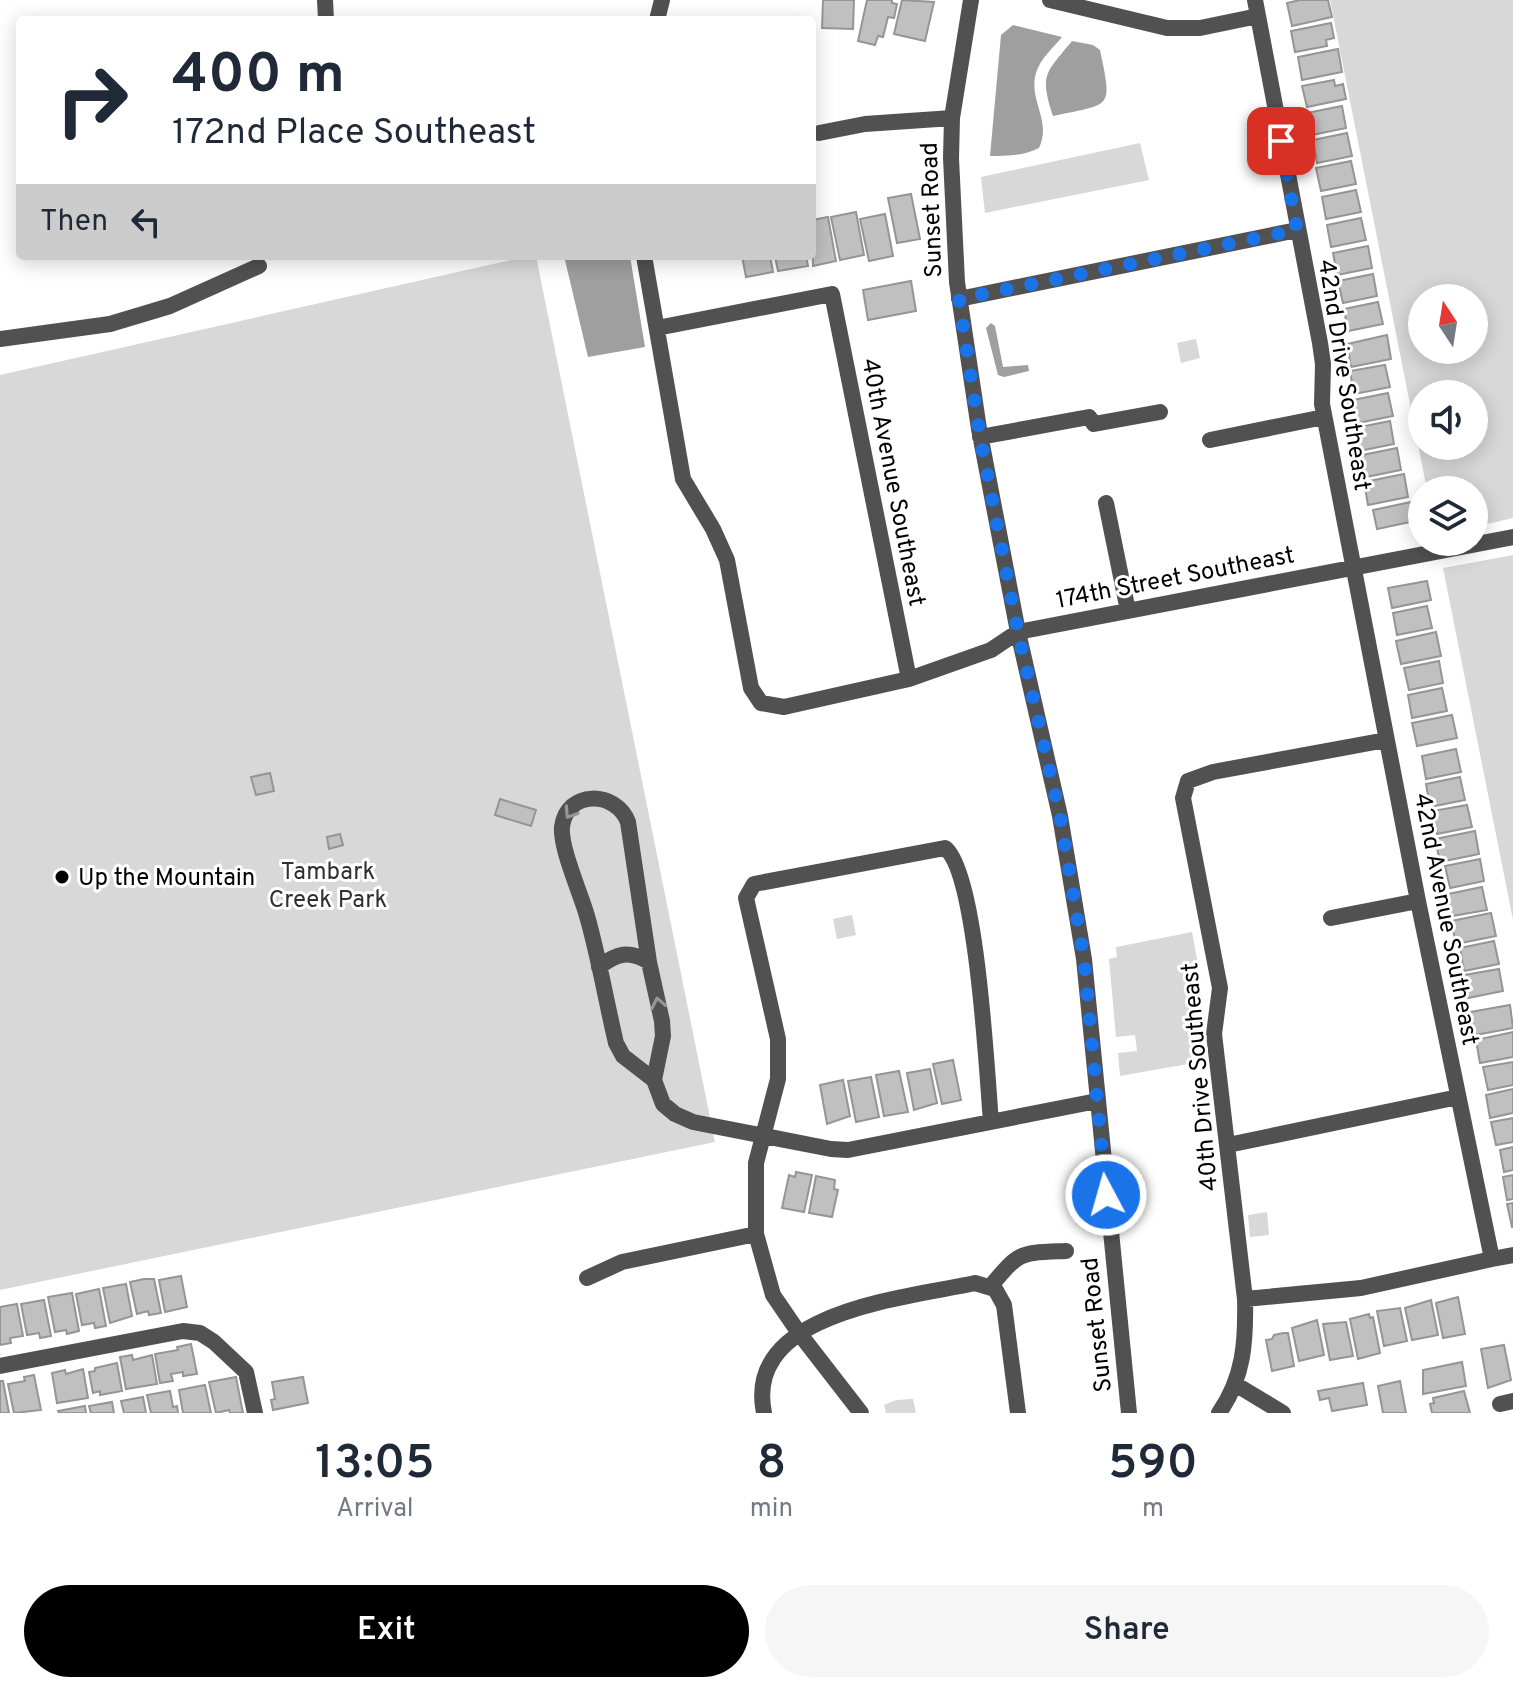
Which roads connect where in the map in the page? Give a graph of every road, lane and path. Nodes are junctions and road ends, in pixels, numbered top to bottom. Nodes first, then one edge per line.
1 (971, 0) edge
2 (1050, 0) edge
3 (1256, 8) edge
4 (952, 118) junction
5 (819, 133) dead end
6 (1297, 230) junction
7 (645, 260) edge
8 (259, 266) dead end
9 (959, 299) junction
10 (657, 328) junction
11 (0, 339) edge
12 (1160, 412) dead end
13 (1324, 417) junction
14 (980, 437) junction
15 (1210, 440) dead end
16 (1106, 503) dead end
17 (1513, 537) edge
18 (1354, 568) junction
19 (1128, 611) junction
20 (1018, 632) junction
21 (909, 679) junction
22 (1386, 740) junction
23 (1418, 901) junction
24 (1331, 918) dead end
25 (649, 962) junction
26 (599, 967) junction
27 (654, 1080) junction
28 (1458, 1097) junction
29 (1097, 1101) junction
30 (991, 1122) junction
31 (763, 1136) junction
32 (1228, 1145) junction
33 (756, 1234) junction
34 (1066, 1251) dead end
35 (1513, 1255) edge
36 (1492, 1259) junction
37 (587, 1278) dead end
38 (993, 1288) junction
39 (1245, 1299) junction
40 (799, 1333) junction
41 (0, 1366) edge
42 (1235, 1384) junction
43 (255, 1413) edge
44 (764, 1413) edge
45 (861, 1413) edge
46 (1018, 1413) edge
47 (1129, 1413) edge
48 (1219, 1413) edge
49 (1283, 1413) edge

1 - 4 street, Sunset Road
2 - 3 street
3 - 6 street, 42nd Drive Southeast
4 - 5 street
4 - 9 street, Sunset Road
6 - 9 street
6 - 13 street, 42nd Drive Southeast
7 - 10 street
8 - 11 street
9 - 14 street, Sunset Road
10 - 21 street, 174th Street Southeast
10 - 21 street, 40th Avenue Southeast
12 - 14 street
13 - 15 street
13 - 18 street, 42nd Drive Southeast
14 - 20 street, Sunset Road
16 - 19 street
17 - 18 street, 174th Street Southeast
18 - 19 street, 174th Street Southeast
18 - 22 street, 42nd Avenue Southeast
19 - 20 street, 174th Street Southeast
20 - 21 street, 174th Street Southeast
20 - 29 street, Sunset Road
22 - 23 street, 42nd Avenue Southeast
22 - 32 street, 40th Drive Southeast
23 - 24 street
23 - 28 street, 42nd Avenue Southeast
25 - 26 street
25 -> 26 street
27 -> 25 street
26 - 27 street
27 - 31 street
28 - 32 street
28 - 36 street, 42nd Avenue Southeast
29 - 30 street
29 - 47 street, Sunset Road
30 - 31 street
30 - 31 street
31 - 33 street
32 - 39 street, 40th Drive Southeast
33 - 37 street
33 - 40 street
34 - 38 street
35 - 36 street
36 - 39 street
38 - 40 street
38 - 46 street
39 - 42 street, 40th Drive Southeast
40 - 44 street
40 - 45 street
41 - 43 street
42 - 48 street, 40th Drive Southeast
42 - 49 street

